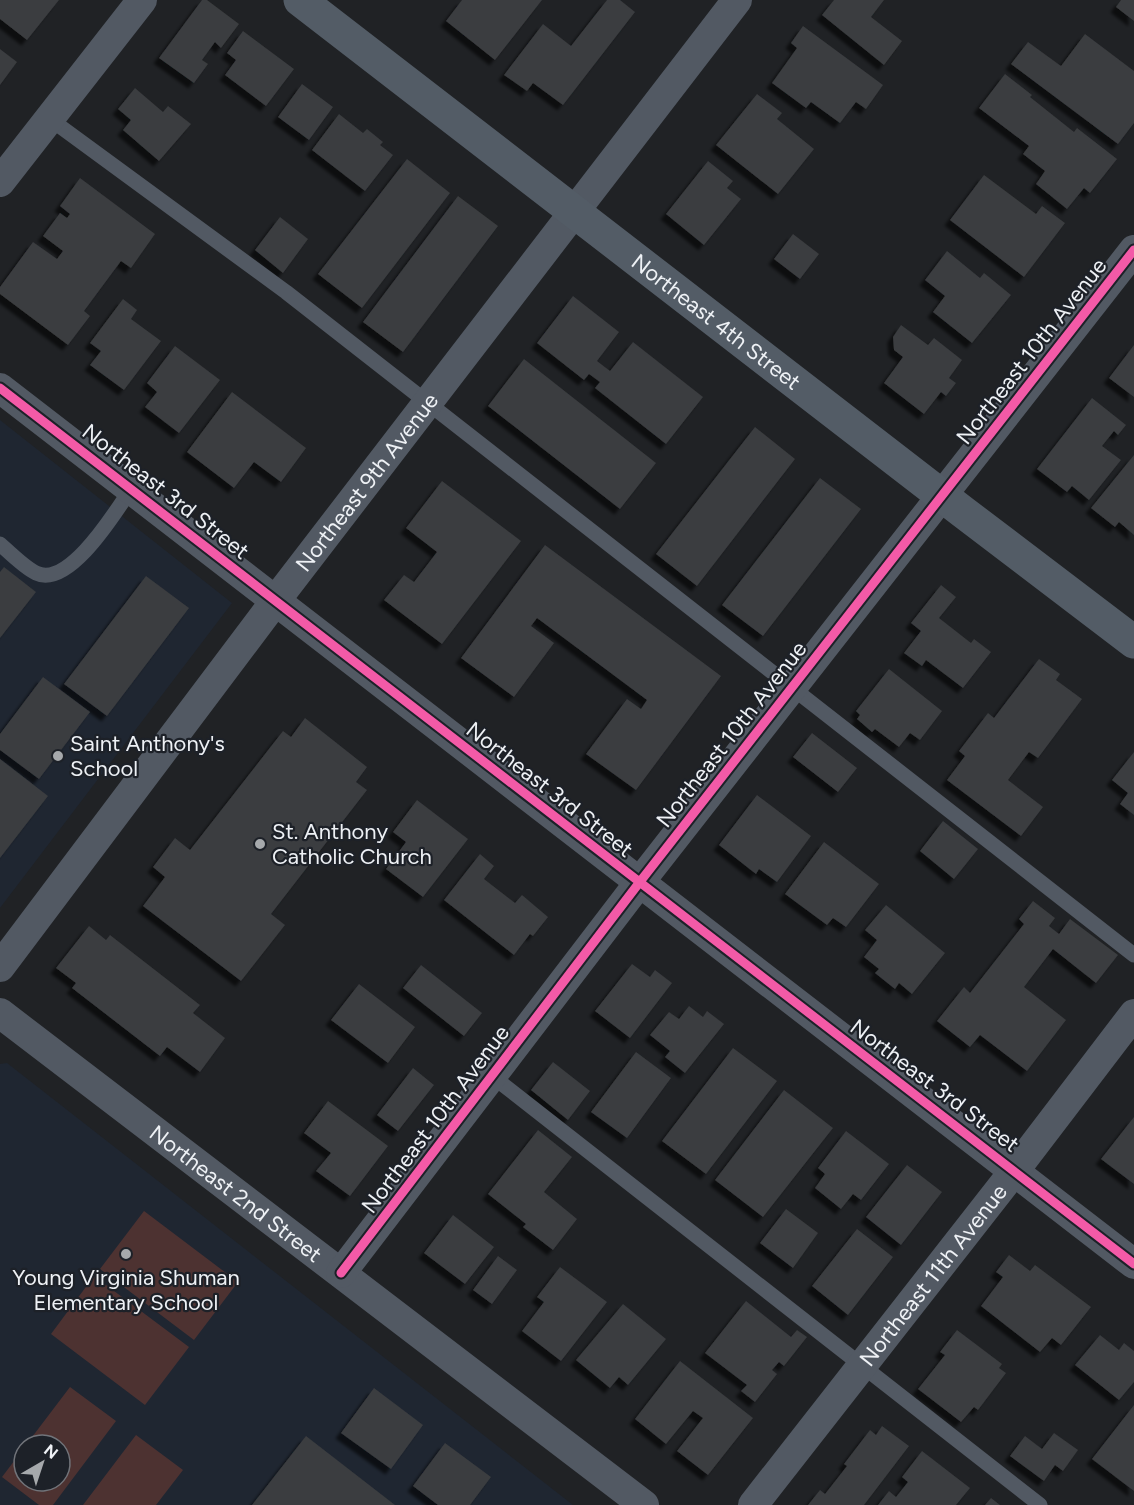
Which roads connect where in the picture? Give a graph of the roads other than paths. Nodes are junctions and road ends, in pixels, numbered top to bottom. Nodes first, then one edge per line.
1 (142, 0) edge
2 (300, 0) edge
3 (737, 0) edge
4 (50, 119) junction
5 (0, 182) edge
6 (574, 212) junction
7 (1134, 250) edge
8 (0, 388) edge
9 (428, 402) junction
10 (131, 489) junction
11 (942, 496) junction
12 (0, 544) edge
13 (276, 600) junction
14 (1134, 642) edge
15 (793, 687) junction
16 (639, 883) junction
17 (1134, 955) edge
18 (0, 967) edge
19 (0, 1013) edge
20 (1134, 1014) edge
21 (492, 1076) junction
22 (1015, 1170) junction
23 (1134, 1264) edge
24 (341, 1273) junction
25 (861, 1366) junction
26 (644, 1505) edge
27 (753, 1505) edge
28 (1040, 1505) edge

1 - 4 street
2 - 6 street, Northeast 4th Street
3 - 6 street, Northeast 9th Avenue
4 - 5 street
4 - 9 lane
6 - 9 street, Northeast 9th Avenue
6 - 11 street, Northeast 4th Street
7 - 11 street, Northeast 10th Avenue
8 - 10 street, Northeast 3rd Street
9 - 13 street, Northeast 9th Avenue
9 - 15 lane
10 - 12 lane
10 - 13 street, Northeast 3rd Street
11 - 14 street, Northeast 4th Street
11 - 15 street, Northeast 10th Avenue
13 - 16 street, Northeast 3rd Street
13 - 18 street, Northeast 9th Avenue
15 - 16 street, Northeast 10th Avenue
15 - 17 lane
16 - 21 street, Northeast 10th Avenue
16 - 22 street, Northeast 3rd Street
19 - 24 street, Northeast 2nd Street
20 - 22 street, Northeast 11th Avenue
21 - 24 street, Northeast 10th Avenue
21 - 25 lane
22 - 23 street, Northeast 3rd Street
22 - 25 street, Northeast 11th Avenue
24 - 26 street, Northeast 2nd Street
25 - 27 street, Northeast 11th Avenue
25 - 28 lane

